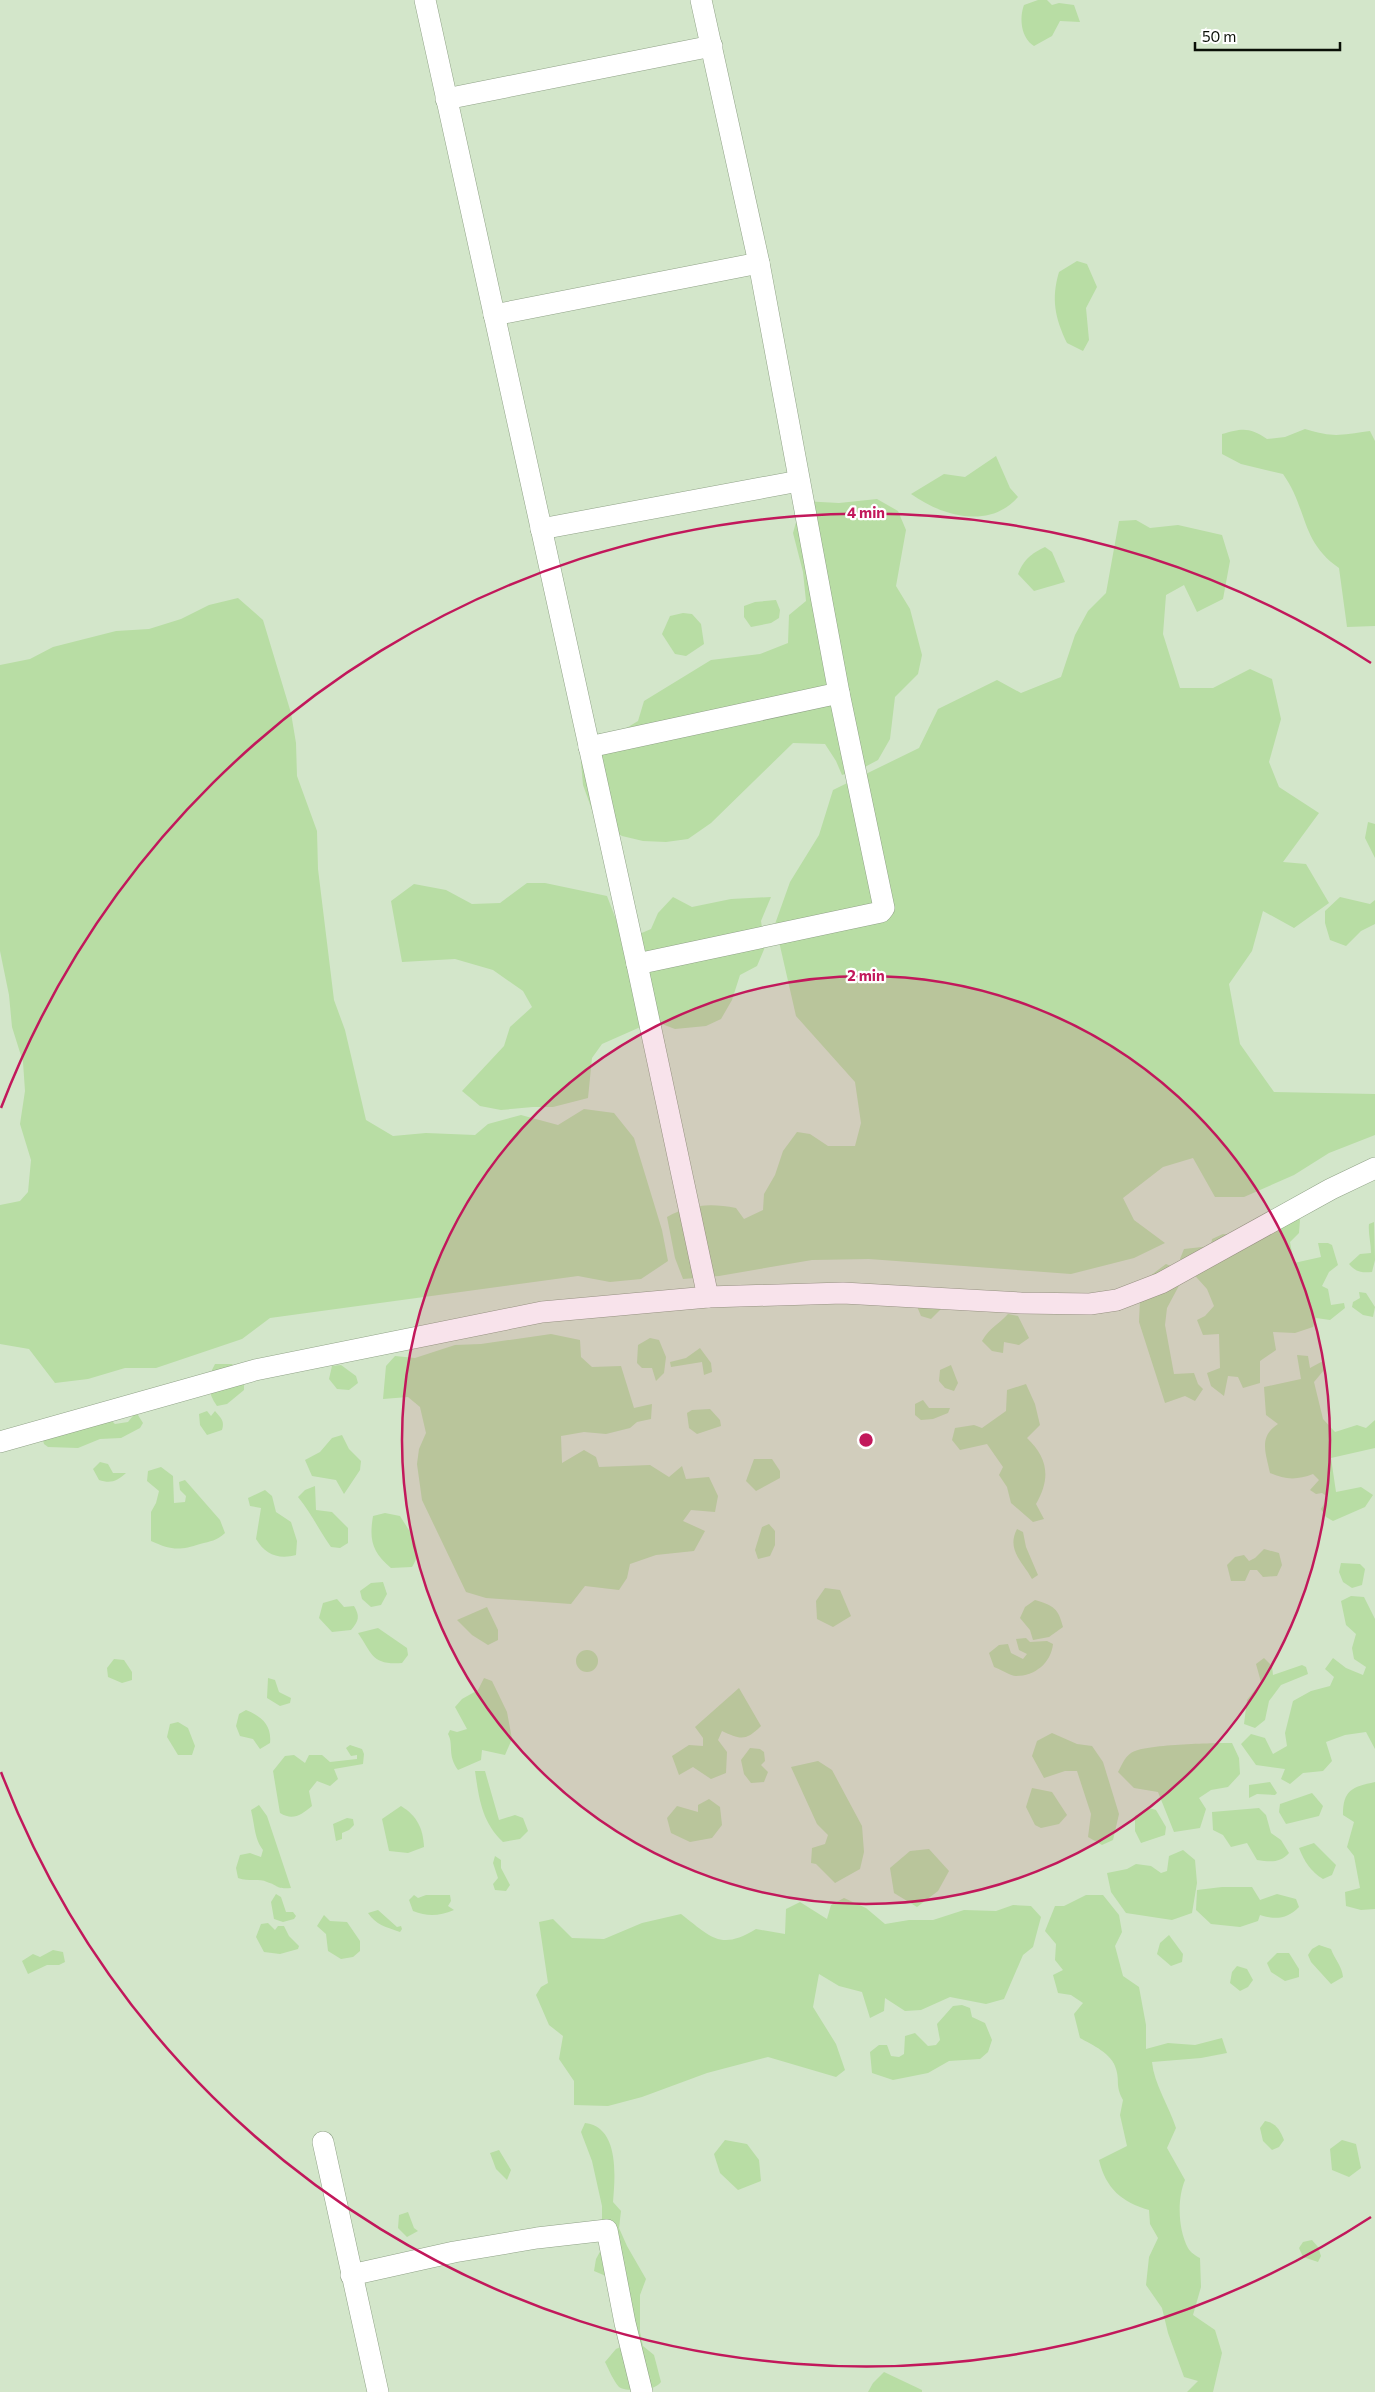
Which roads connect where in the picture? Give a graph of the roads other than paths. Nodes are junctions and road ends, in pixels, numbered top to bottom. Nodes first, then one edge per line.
1 (425, 0) edge
2 (701, 0) edge
3 (712, 46) junction
4 (446, 99) junction
5 (759, 263) junction
6 (494, 315) junction
7 (799, 481) junction
8 (541, 528) junction
9 (839, 693) junction
10 (589, 747) junction
11 (637, 964) junction
12 (1375, 1168) edge
13 (708, 1297) junction
14 (0, 1442) edge
15 (323, 2142) dead end
16 (351, 2275) junction
17 (378, 2392) edge
18 (642, 2392) edge

1 - 4 street
2 - 3 street
3 - 4 street
3 - 5 street
4 - 6 street
5 - 6 street
5 - 7 street
6 - 8 street
7 - 8 street
7 - 9 street
8 - 10 street
9 - 10 street
9 - 11 street
10 - 11 street
11 - 13 street
12 - 13 street
13 - 14 street
15 - 16 street
16 - 17 street
16 - 18 street

